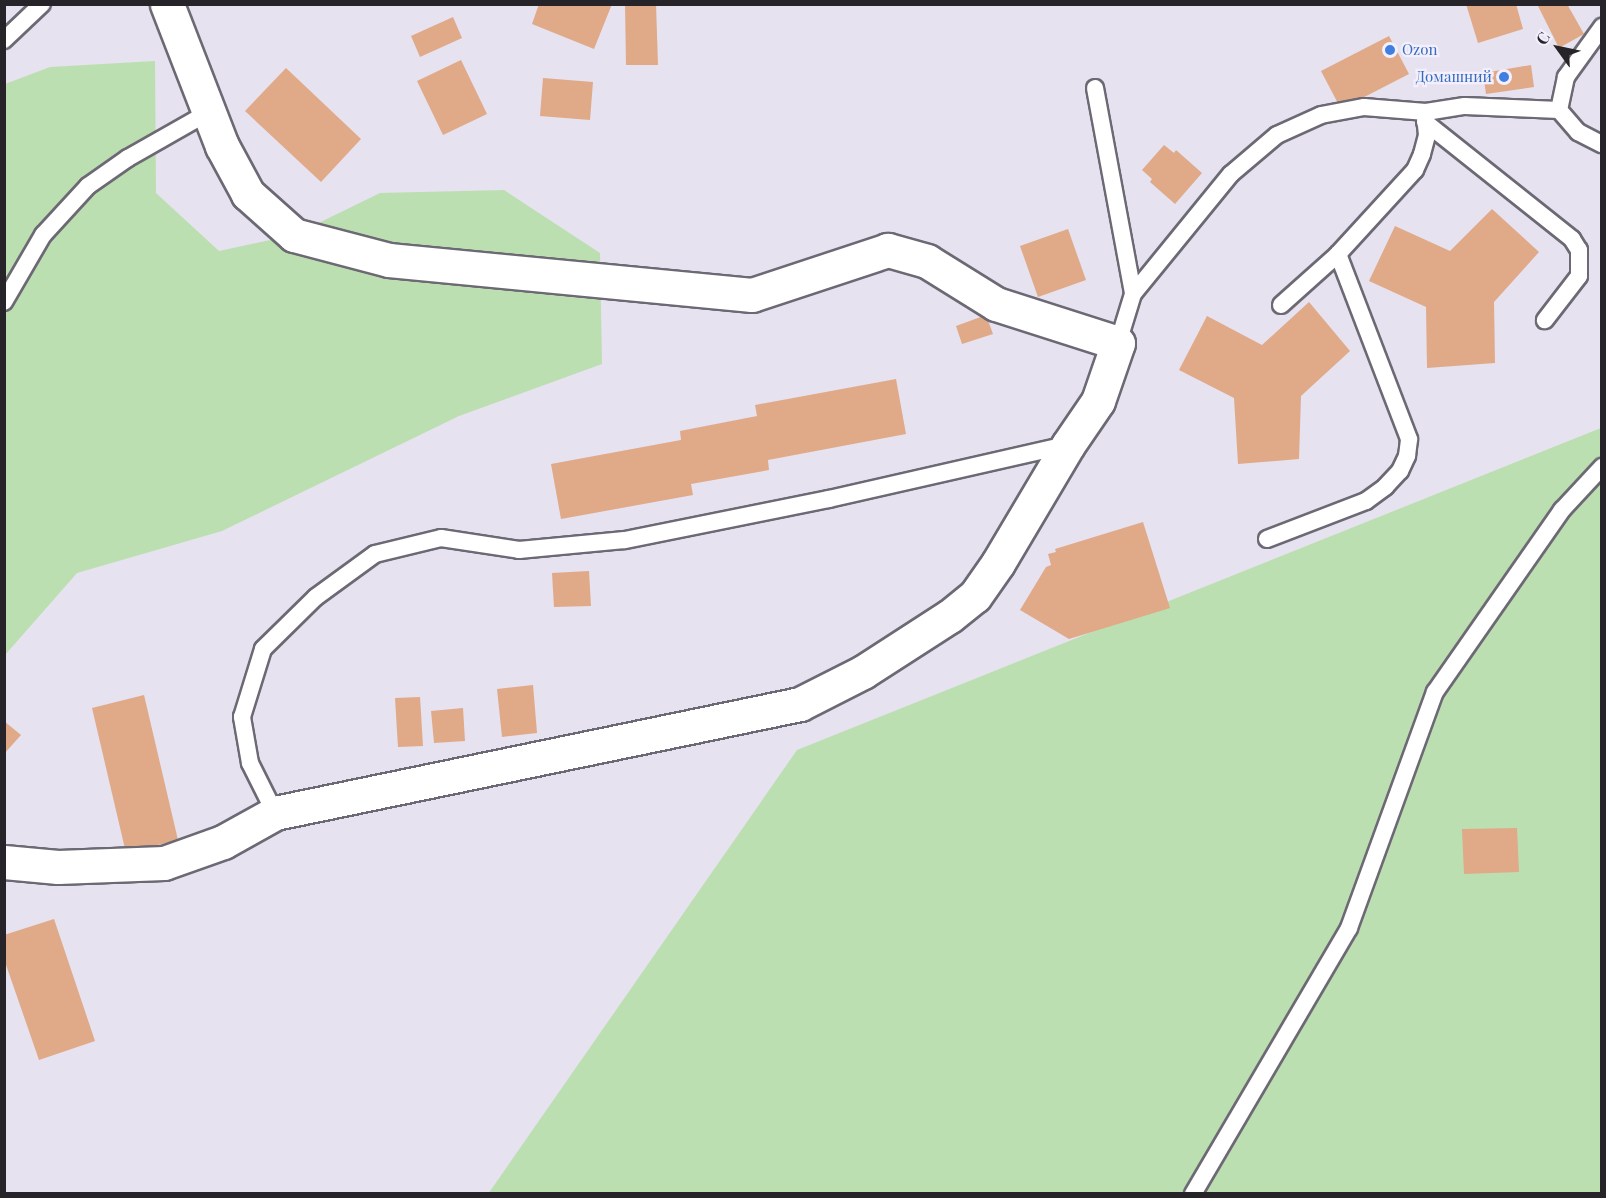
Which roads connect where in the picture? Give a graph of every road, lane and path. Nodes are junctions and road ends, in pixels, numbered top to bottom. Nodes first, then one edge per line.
1 (42, 4) edge
2 (167, 4) edge
3 (1602, 27) edge
4 (4, 40) edge
5 (1095, 88) dead end
6 (1559, 110) junction
7 (209, 112) junction
8 (1425, 117) junction
9 (1602, 144) edge
10 (1338, 254) junction
11 (1133, 294) junction
12 (4, 302) edge
13 (1281, 305) dead end
14 (1545, 320) dead end
15 (1118, 343) junction
16 (1068, 445) junction
17 (1602, 467) edge
18 (1267, 540) dead end
19 (275, 813) junction
20 (4, 862) edge
21 (1193, 1194) edge

1 - 4 lane
2 - 7 street
3 - 6 lane
5 - 11 lane
6 - 8 lane
6 - 9 lane
7 - 12 lane
7 - 15 street
8 - 10 lane
8 - 11 lane
8 - 14 lane
10 - 13 lane
10 - 18 lane
11 - 15 lane
15 - 16 street
16 - 19 street
16 - 19 lane
17 - 21 lane
19 - 20 street

